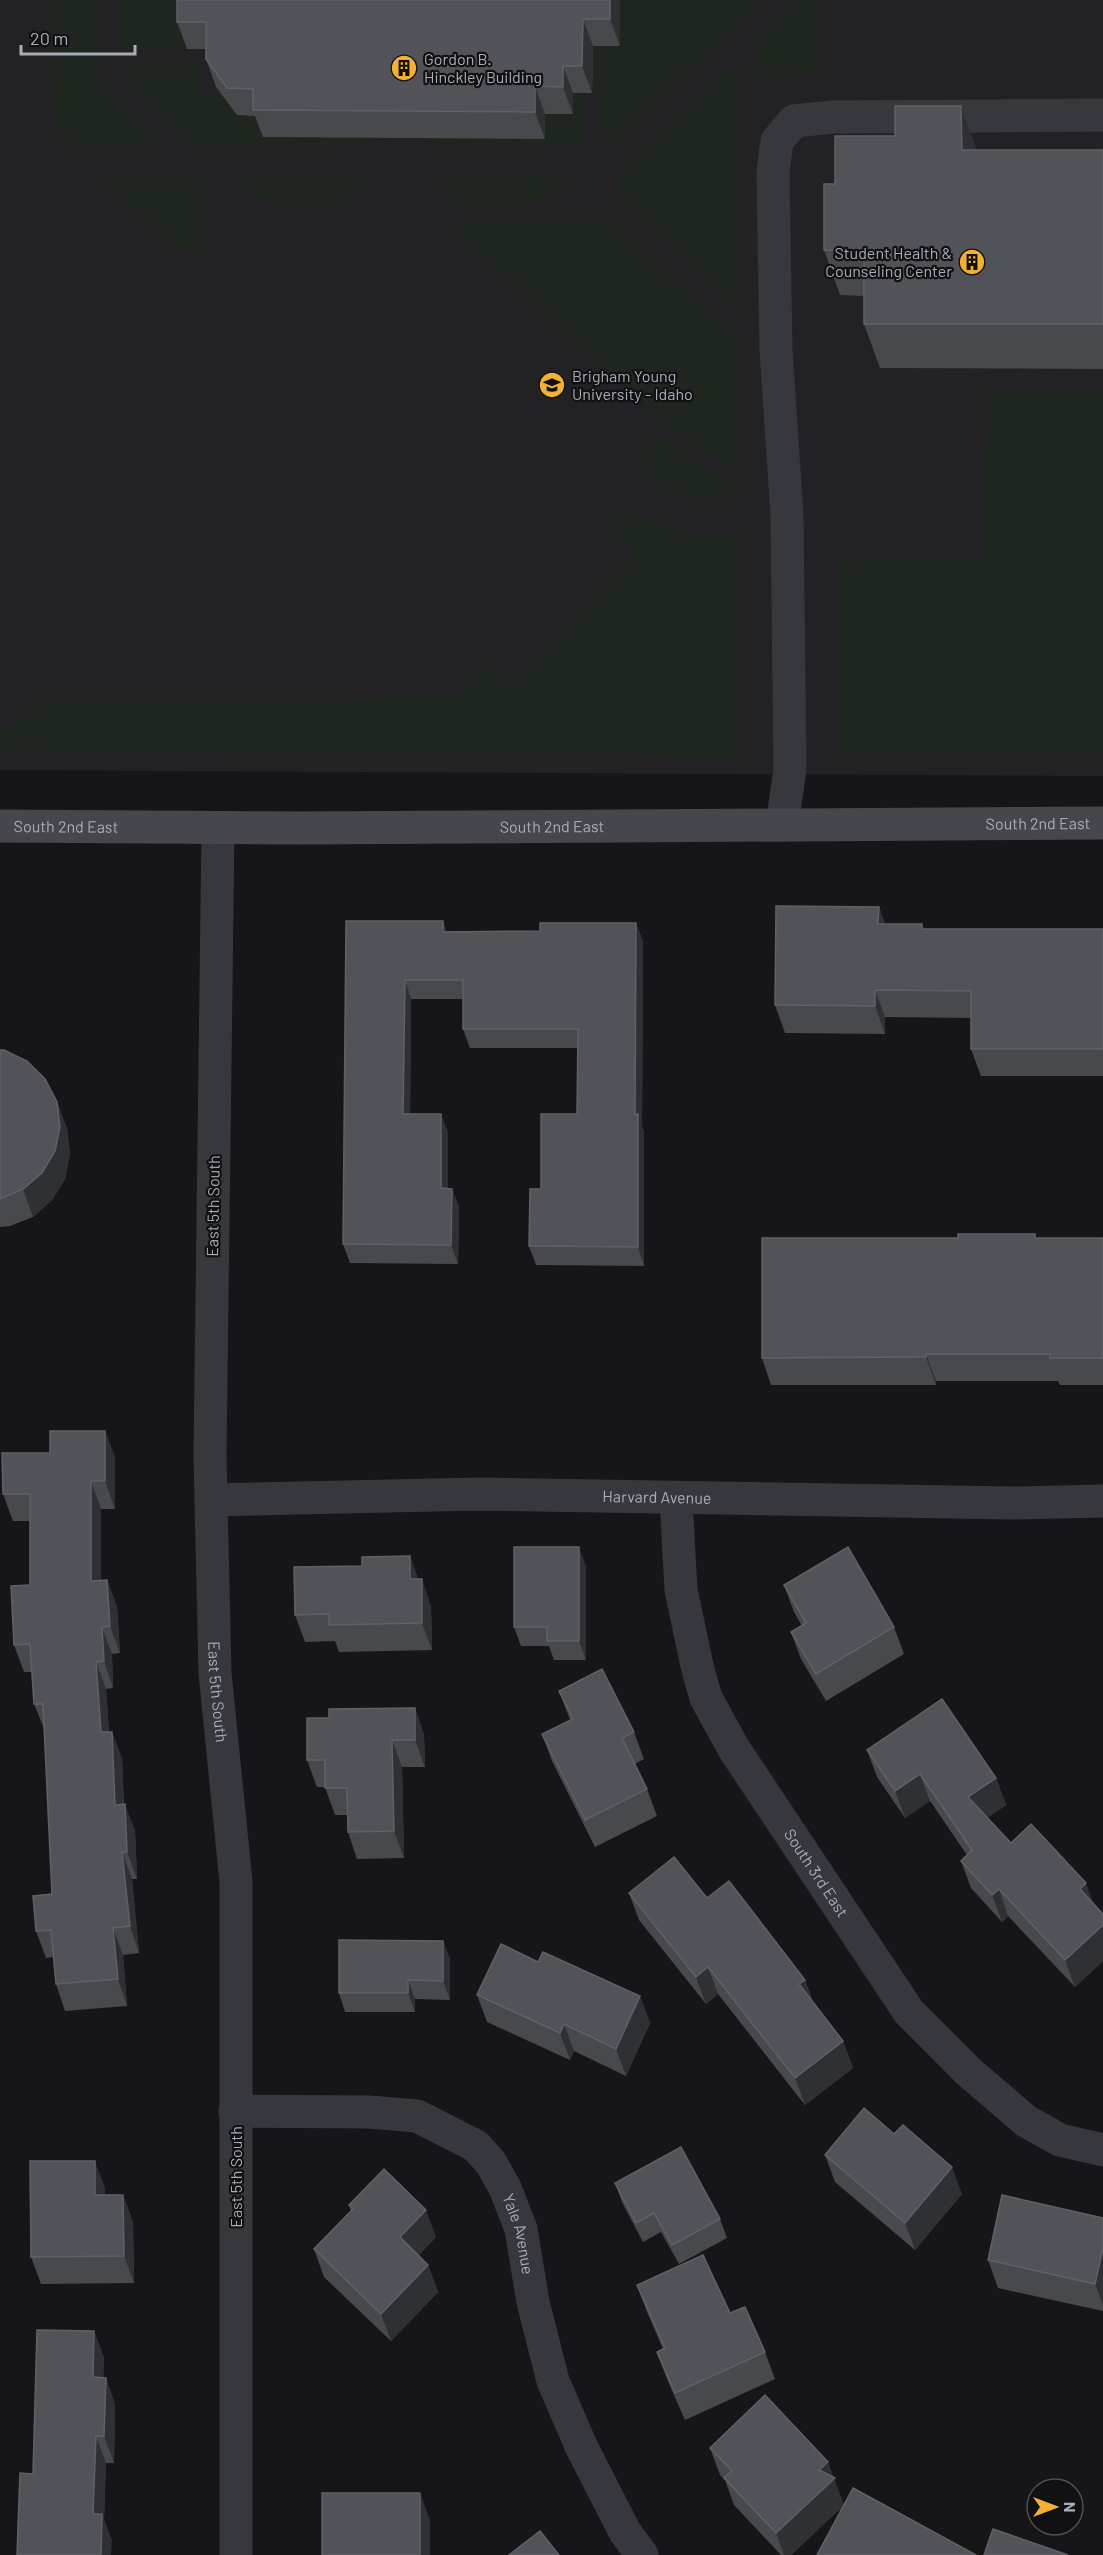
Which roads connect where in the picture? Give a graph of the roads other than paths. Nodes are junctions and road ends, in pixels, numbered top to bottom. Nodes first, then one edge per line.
1 (1103, 115) edge
2 (1103, 823) edge
3 (782, 825) junction
4 (0, 826) edge
5 (218, 828) junction
6 (676, 1498) junction
7 (211, 1500) junction
8 (1103, 1501) edge
9 (236, 2111) junction
10 (1103, 2150) edge
11 (236, 2555) edge
12 (642, 2555) edge

1 - 3 street
2 - 3 main road, South 2nd East
3 - 5 main road, South 2nd East
4 - 5 main road, South 2nd East
5 - 7 street, East 5th South
6 - 7 street, Harvard Avenue
6 - 8 street, Harvard Avenue
6 - 10 street, South 3rd East
7 - 9 street, East 5th South
9 - 11 street, East 5th South
9 - 12 street, Yale Avenue

